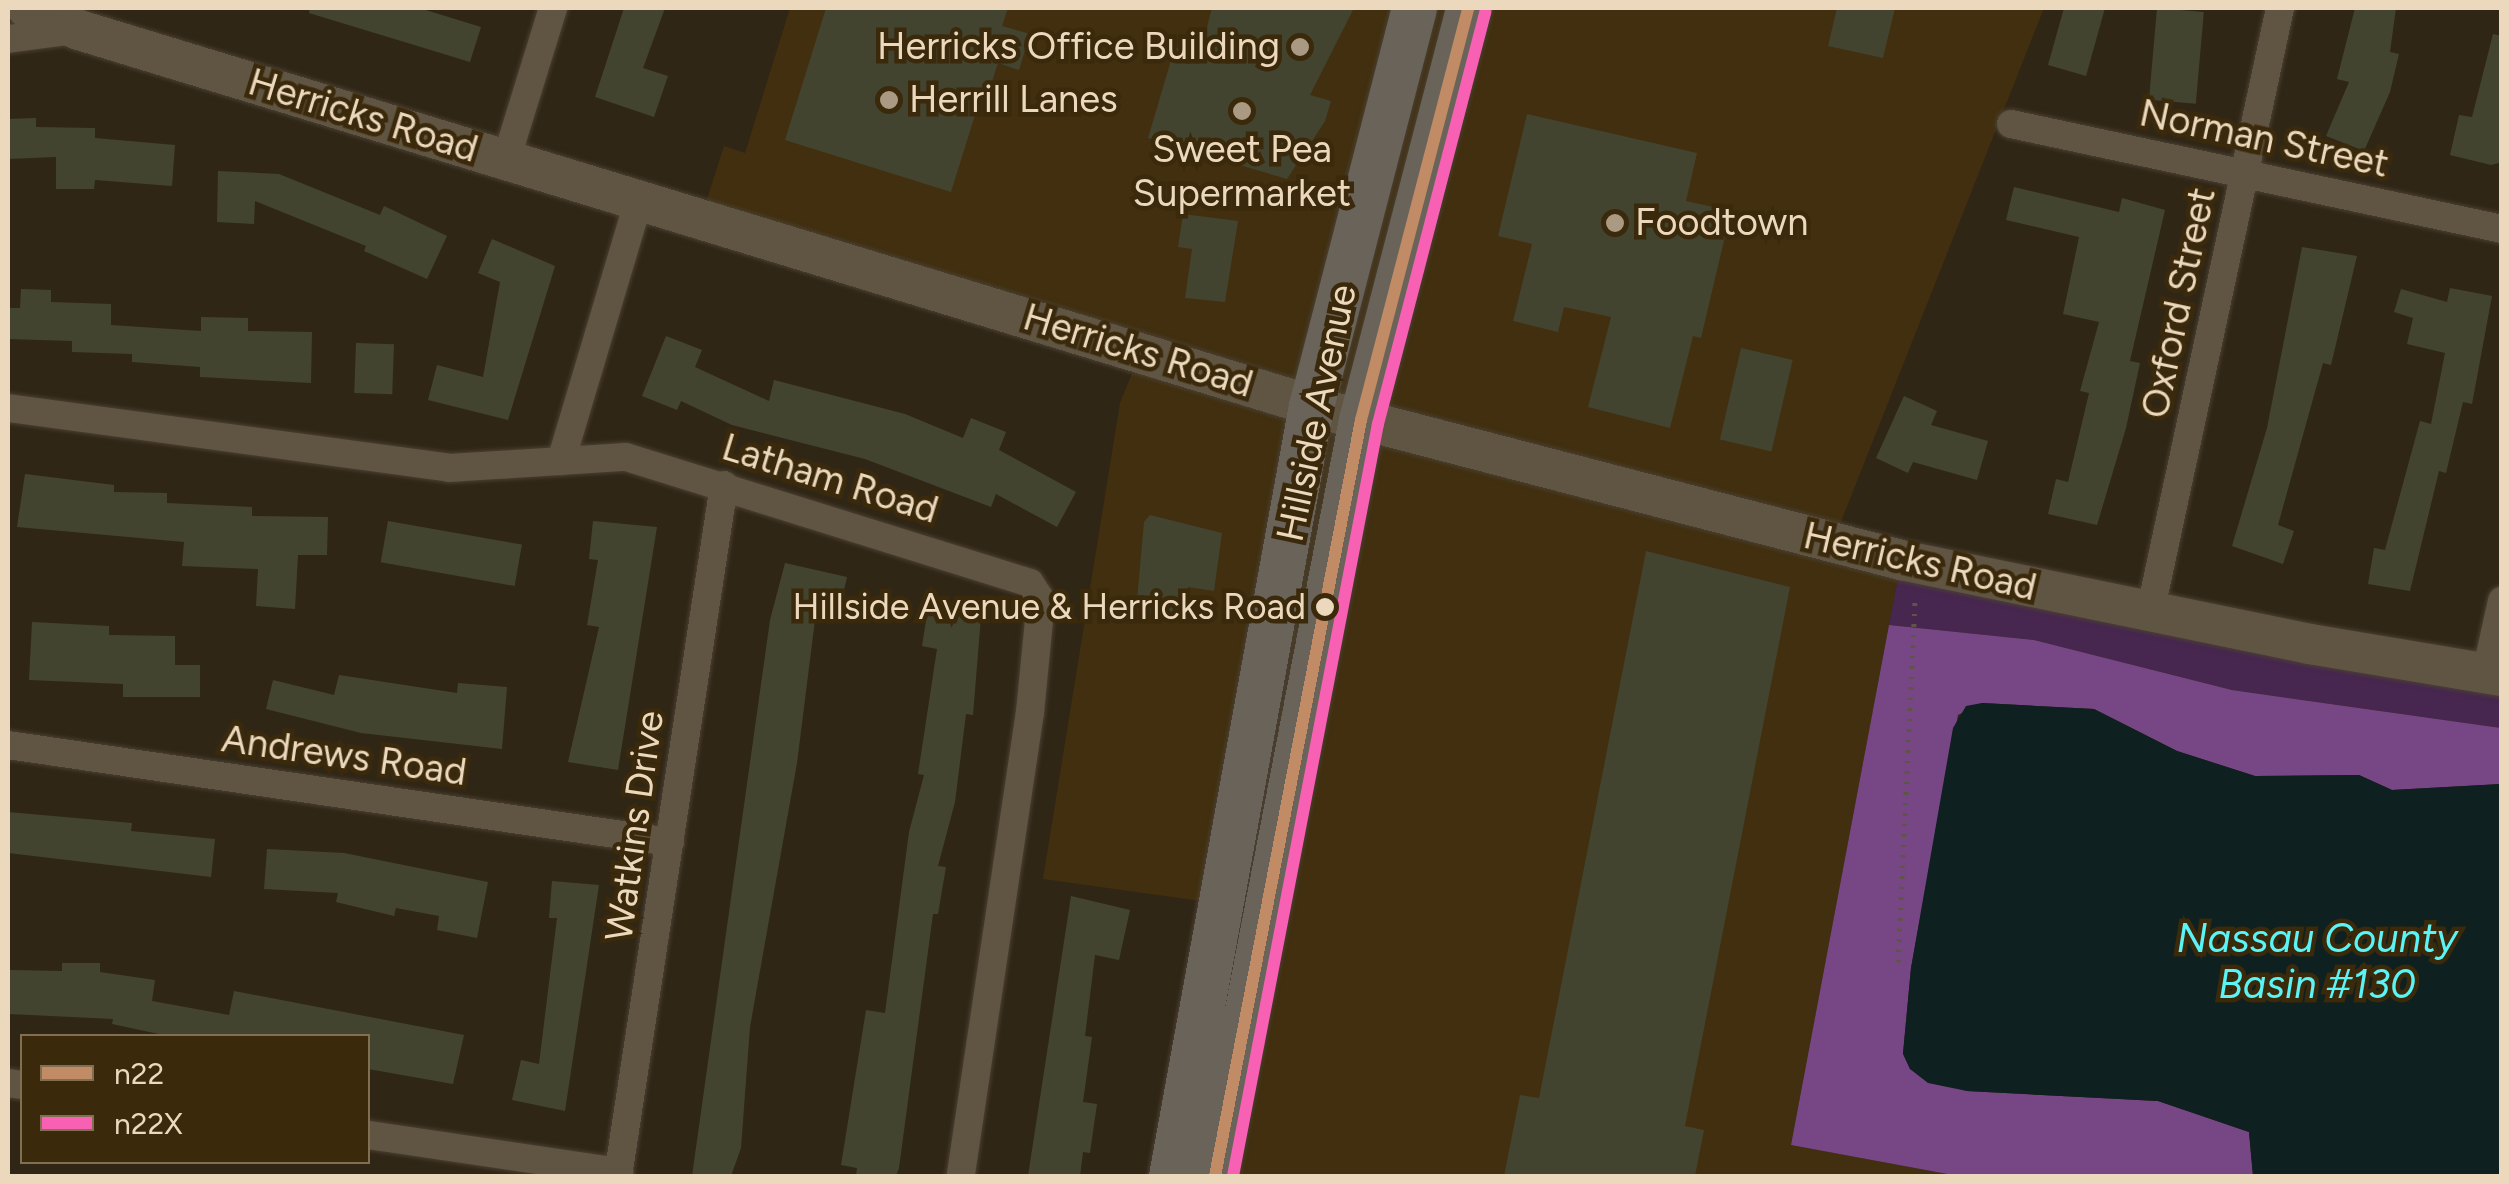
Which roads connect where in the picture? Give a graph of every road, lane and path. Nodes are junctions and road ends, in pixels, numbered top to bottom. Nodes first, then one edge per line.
1 (27, 8) edge
2 (553, 8) edge
3 (1414, 8) edge
4 (1468, 8) edge
5 (2280, 8) edge
6 (79, 30) junction
7 (8, 38) edge
8 (2011, 124) dead end
9 (506, 160) junction
10 (2245, 173) junction
11 (639, 200) junction
12 (2502, 229) edge
13 (1311, 406) junction
14 (8, 408) edge
15 (1362, 420) junction
16 (561, 461) junction
17 (724, 485) junction
18 (1920, 564) junction
19 (2502, 601) edge
20 (2150, 613) junction
21 (2494, 674) edge
22 (8, 744) edge
23 (670, 842) junction
24 (1898, 962) dead end
25 (370, 1135) edge
26 (619, 1174) edge
27 (961, 1176) edge
28 (1171, 1176) edge
29 (1215, 1176) edge

1 - 6 main road, Herricks Road
2 - 9 street
3 - 13 main road, Hillside Avenue
4 - 15 main road, Hillside Avenue
5 - 10 street, Oxford Street
6 - 7 street
6 - 9 main road, Herricks Road
8 - 10 street, Norman Street
9 - 11 main road, Herricks Road
10 - 12 street, Norman Street
10 - 20 street, Oxford Street
11 - 13 main road, Herricks Road
11 - 16 street
13 - 15 main road, Herricks Road
13 - 28 main road, Hillside Avenue
14 - 16 street, Latham Road
15 - 18 main road, Herricks Road
15 - 29 main road, Hillside Avenue
16 - 17 street, Latham Road
17 - 23 street, Watkins Drive
17 - 27 street, Latham Road
18 - 20 main road, Herricks Road
18 - 24 path
19 - 21 street
20 - 21 main road, Herricks Road
22 - 23 street, Andrews Road
23 - 26 street, Watkins Drive
25 - 26 street

